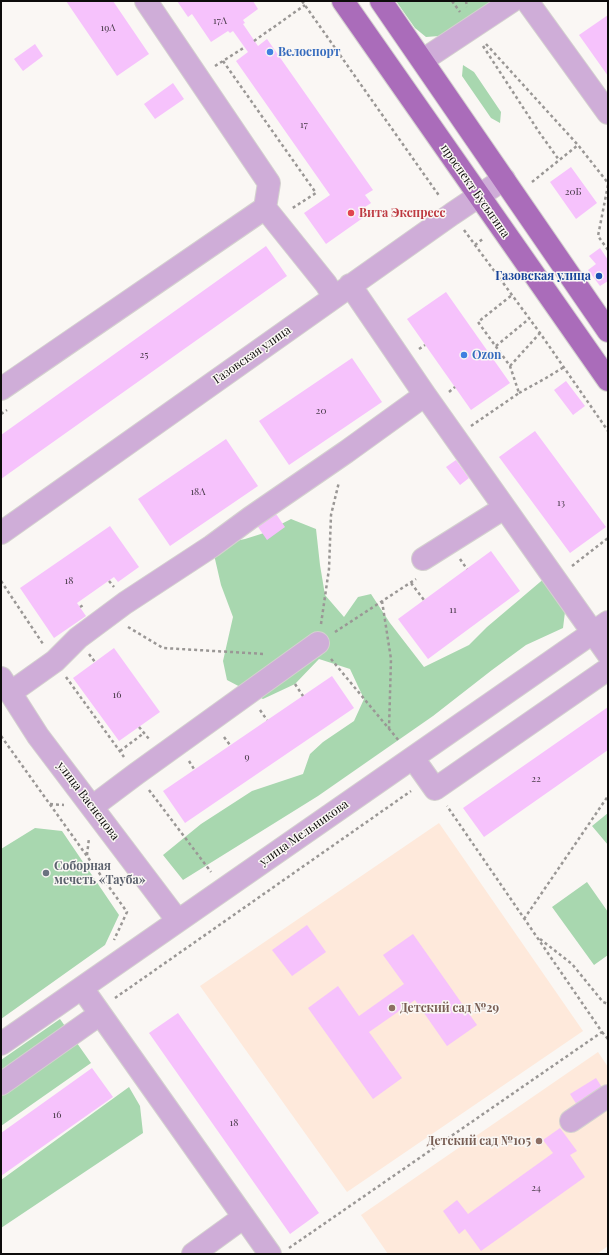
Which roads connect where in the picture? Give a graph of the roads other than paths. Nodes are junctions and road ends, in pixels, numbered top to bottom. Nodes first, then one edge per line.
1 (146, 1) edge
2 (343, 1) edge
3 (381, 1) edge
4 (512, 1) edge
5 (527, 1) edge
6 (423, 60) junction
7 (608, 112) edge
8 (504, 179) junction
9 (478, 196) junction
10 (265, 208) junction
11 (342, 291) junction
12 (608, 331) edge
13 (608, 380) edge
14 (1, 389) edge
15 (424, 395) junction
16 (504, 508) junction
17 (1, 533) edge
18 (420, 569) road end
19 (600, 627) edge
20 (318, 643) road end
21 (608, 654) edge
22 (608, 669) edge
23 (6, 685) edge
24 (413, 758) junction
25 (92, 807) junction
26 (178, 921) junction
27 (82, 988) junction
28 (99, 1012) junction
29 (1, 1044) edge
30 (1, 1084) edge
31 (608, 1096) edge
32 (571, 1121) dead end
33 (244, 1217) junction
34 (278, 1252) edge
35 (193, 1254) edge

1 - 10 street
2 - 9 main road, проспект Бусыгина
3 - 6 main road
4 - 6 street
5 - 7 street
6 - 8 main road
8 - 9 street, Газовская улица
8 - 12 main road
9 - 11 street, Газовская улица
9 - 13 main road, проспект Бусыгина
10 - 11 street
10 - 14 street
11 - 15 street
11 - 17 street, Газовская улица
15 - 16 street
15 - 23 street
16 - 18 street
16 - 19 street
19 - 21 street
19 - 24 street, улица Мельникова
20 - 25 street
22 - 24 street
23 - 25 street, улица Васнецова
24 - 26 street, улица Мельникова
25 - 26 street, улица Васнецова
26 - 27 street, улица Мельникова
27 - 28 street
27 - 29 street, улица Мельникова
28 - 30 street
28 - 33 street
31 - 32 street
33 - 34 street
33 - 35 street

